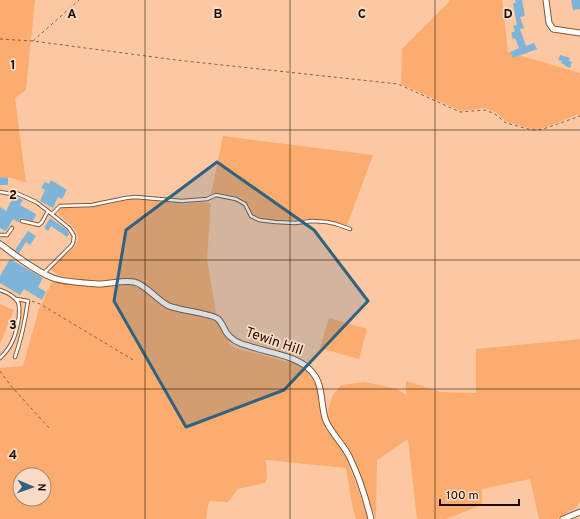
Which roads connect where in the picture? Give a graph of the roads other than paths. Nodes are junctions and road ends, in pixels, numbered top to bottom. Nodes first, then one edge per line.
1 (546, 0) edge
2 (580, 33) edge
3 (0, 192) edge
4 (48, 210) junction
5 (52, 214) junction
6 (22, 221) dead end
7 (12, 228) dead end
8 (350, 229) dead end
9 (0, 235) edge
10 (0, 244) edge
11 (44, 273) junction
12 (0, 290) edge
13 (16, 299) junction
14 (15, 357) dead end
15 (0, 358) edge
16 (580, 512) edge
17 (371, 519) edge
18 (563, 519) edge

1 - 2 street
3 - 4 lane
4 - 5 lane
4 - 6 lane
5 - 8 lane
5 - 11 lane
7 - 9 lane
10 - 11 street, Tewin Hill
11 - 17 street, Tewin Hill
12 - 13 lane
13 - 14 lane
13 - 15 lane
16 - 18 street

